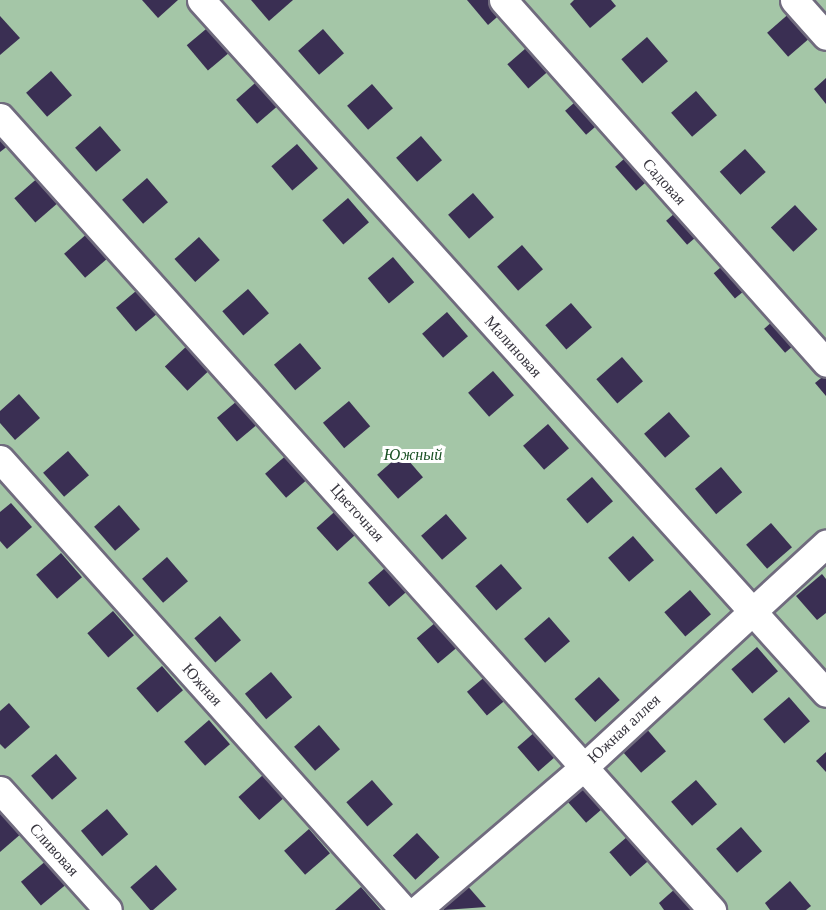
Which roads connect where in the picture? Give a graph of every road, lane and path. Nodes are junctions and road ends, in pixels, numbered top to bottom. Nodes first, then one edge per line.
1 (201, 0) edge
2 (502, 0) edge
3 (794, 0) edge
4 (826, 36) edge
5 (0, 117) edge
6 (826, 363) edge
7 (0, 459) edge
8 (826, 544) edge
9 (749, 611) junction
10 (826, 693) edge
11 (585, 766) junction
12 (0, 790) edge
13 (108, 910) edge
14 (404, 910) edge
15 (417, 910) edge
16 (712, 910) edge

1 - 9 street, Малиновая
2 - 6 street, Садовая
3 - 4 street
5 - 11 street, Цветочная
7 - 14 street, Южная
8 - 9 street, Южная аллея
9 - 10 street, Малиновая
9 - 11 street, Южная аллея
11 - 15 street, Южная аллея
11 - 16 street, Цветочная
12 - 13 street, Сливовая

